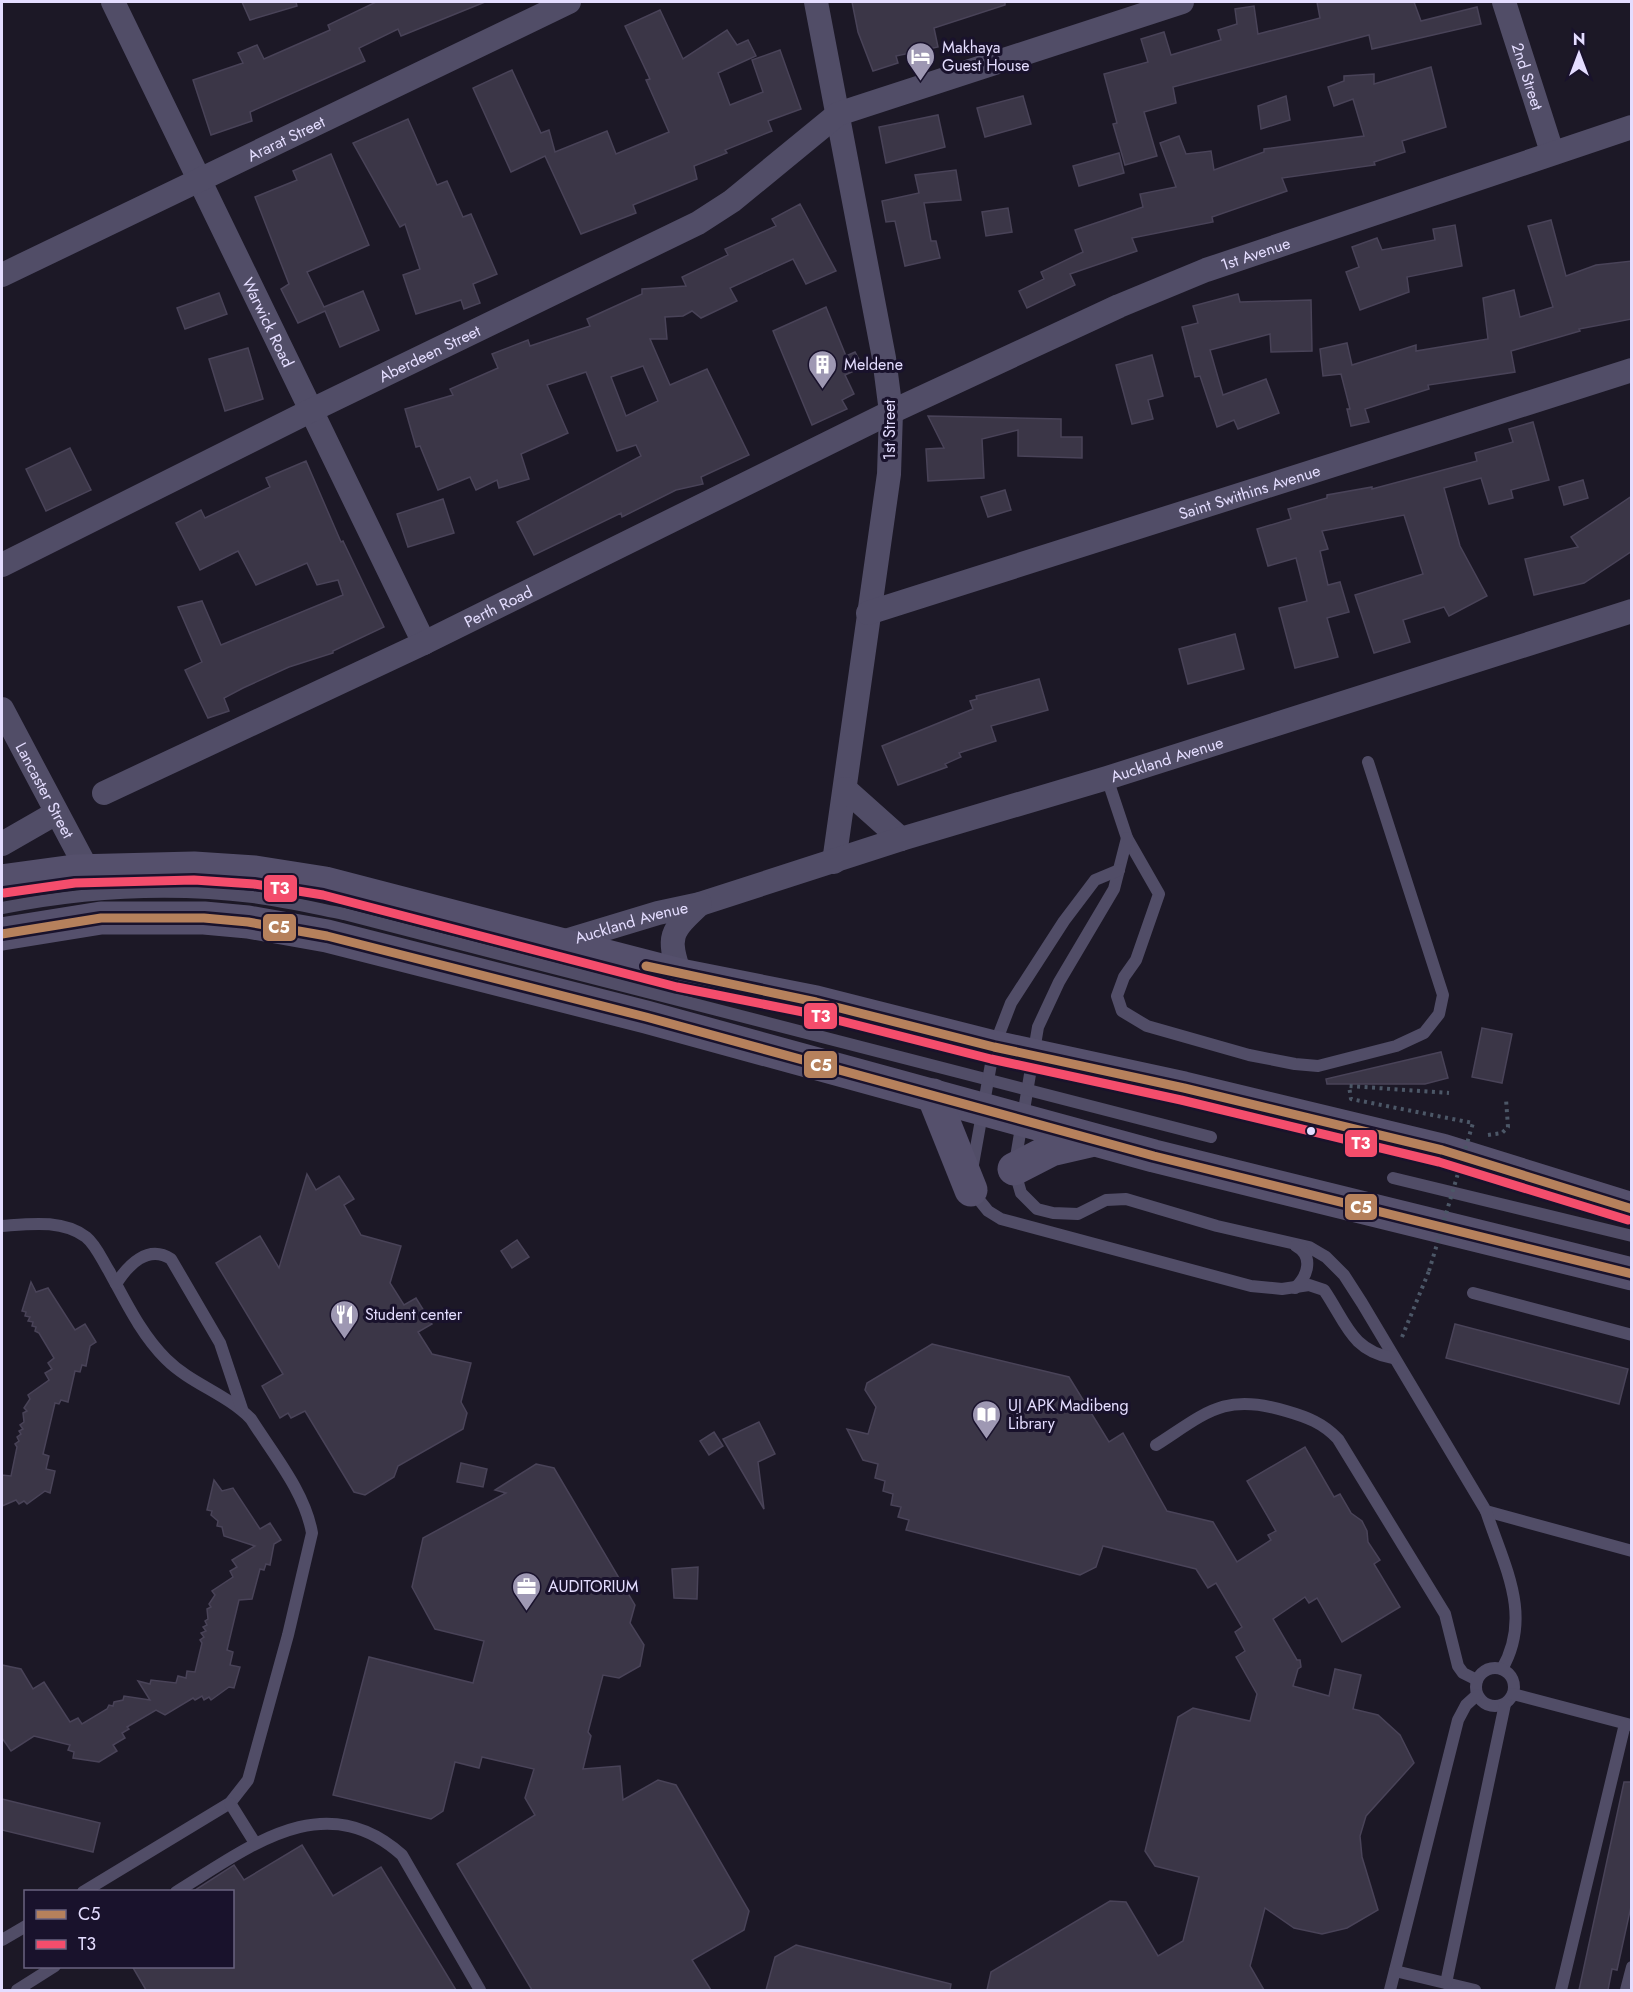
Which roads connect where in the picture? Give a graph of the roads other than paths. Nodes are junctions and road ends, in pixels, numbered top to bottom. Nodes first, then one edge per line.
1 (113, 2) edge
2 (569, 2) edge
3 (816, 2) edge
4 (1182, 2) edge
5 (1504, 2) edge
6 (838, 114) junction
7 (1632, 127) edge
8 (1552, 152) junction
9 (200, 182) junction
10 (2, 275) edge
11 (1632, 370) edge
12 (312, 410) junction
13 (891, 412) junction
14 (2, 565) edge
15 (1632, 610) edge
16 (868, 613) junction
17 (424, 643) junction
18 (2, 709) edge
19 (1368, 762) dead end
20 (1107, 778) junction
21 (845, 789) junction
22 (104, 793) dead end
23 (56, 813) junction
24 (1127, 838) junction
25 (901, 839) junction
26 (2, 844) edge
27 (834, 862) junction
28 (1119, 870) junction
29 (88, 871) junction
30 (2, 881) edge
31 (700, 904) junction
32 (2, 908) edge
33 (2, 934) edge
34 (562, 942) junction
35 (680, 975) junction
36 (994, 1047) junction
37 (1033, 1055) junction
38 (986, 1094) junction
39 (933, 1095) junction
40 (1024, 1105) junction
41 (1211, 1137) dead end
42 (1095, 1140) junction
43 (1014, 1169) junction
44 (1393, 1178) dead end
45 (971, 1190) junction
46 (1632, 1209) edge
47 (2, 1226) edge
48 (1632, 1236) edge
49 (1289, 1243) junction
50 (1632, 1274) edge
51 (116, 1284) junction
52 (1295, 1288) junction
53 (1473, 1293) dead end
54 (1632, 1335) edge
55 (1394, 1358) junction
56 (242, 1409) junction
57 (1156, 1445) dead end
58 (1486, 1511) junction
59 (1632, 1551) edge
60 (1502, 1669) junction
61 (1477, 1680) junction
62 (1477, 1695) junction
63 (1509, 1699) junction
64 (1628, 1725) edge
65 (230, 1803) junction
66 (255, 1843) junction
67 (88, 1890) edge
68 (179, 1890) edge
69 (24, 1927) edge
70 (2, 1941) edge
71 (1632, 1967) edge
72 (52, 1968) edge
73 (1395, 1971) junction
74 (1446, 1983) junction
75 (17, 1990) edge
76 (480, 1990) edge
77 (1390, 1990) edge
78 (1475, 1990) edge
79 (1561, 1990) edge
80 (1626, 1990) edge

1 - 9 street, Warwick Road
2 - 9 street, Ararat Street
3 - 6 street, 1st Street
4 - 6 street
5 - 8 street, 2nd Street
6 - 12 street, Aberdeen Street
6 - 13 street, 1st Street
7 - 8 street, 1st Avenue
8 - 13 street, 1st Avenue
9 - 10 street, Ararat Street
9 - 12 street, Warwick Road
11 - 16 street, Saint Swithins Avenue
12 - 14 street, Aberdeen Street
12 - 17 street, Warwick Road
13 - 16 street, 1st Street
13 - 17 street, Perth Road
15 - 20 street, Auckland Avenue
16 - 21 street, 1st Street
17 - 22 street, Perth Road
18 - 23 street, Lancaster Street
19 - 24 lane
20 - 24 lane
20 - 25 street, Auckland Avenue
21 - 25 street
21 - 27 street, 1st Street
23 - 26 street
23 - 29 street, Lancaster Street
24 - 28 lane
25 - 27 street, Auckland Avenue
27 - 31 street, Auckland Avenue
28 - 36 lane
28 - 37 lane
29 - 30 main road
29 - 34 main road
31 - 34 street, Auckland Avenue
31 - 35 street, Auckland Avenue
32 - 38 lane
33 - 39 main road
34 - 35 main road
35 - 36 main road
36 - 37 main road
36 - 38 lane
37 - 40 lane
37 - 46 main road
38 - 39 main road
38 - 40 main road
38 - 45 lane
39 - 45 main road
40 - 41 lane
40 - 42 main road
40 - 43 lane
42 - 43 main road
42 - 50 main road
43 - 49 lane
44 - 48 lane
45 - 52 lane
47 - 51 lane
49 - 52 lane
49 - 55 lane
51 - 56 lane
51 - 56 lane
52 - 55 lane
53 - 54 lane
55 - 58 lane
56 - 65 lane
57 - 61 lane
58 - 59 lane
58 - 60 lane
60 - 61 lane
60 - 63 lane
61 - 62 lane
62 - 63 lane
62 - 73 lane
63 - 64 lane
63 - 74 lane
64 - 79 lane
65 - 66 lane
65 - 67 lane
66 - 68 lane
66 - 76 lane
69 - 70 lane
71 - 80 lane
72 - 75 lane
73 - 74 lane
73 - 77 lane
74 - 78 lane

